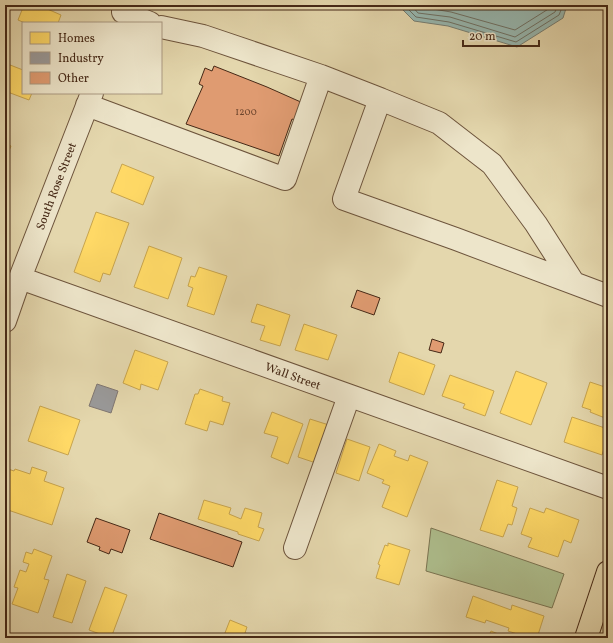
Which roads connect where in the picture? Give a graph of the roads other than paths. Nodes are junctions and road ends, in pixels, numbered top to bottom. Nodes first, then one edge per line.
1 (123, 13) edge
2 (147, 22) edge
3 (162, 27) edge
4 (321, 76) junction
5 (90, 99) edge
6 (380, 100) junction
7 (20, 278) junction
8 (573, 282) junction
9 (608, 296) edge
10 (5, 321) edge
11 (349, 396) junction
12 (608, 488) edge
13 (295, 548) dead end
14 (608, 572) edge
15 (603, 605) edge
16 (586, 638) edge

1 - 2 street
3 - 4 street
4 - 5 street
4 - 6 street
5 - 7 street, South Rose Street
6 - 8 street
6 - 8 street
7 - 10 street
7 - 11 street, Wall Street
8 - 9 street
11 - 12 street, Wall Street
11 - 13 street
14 - 15 main road
15 - 16 main road

